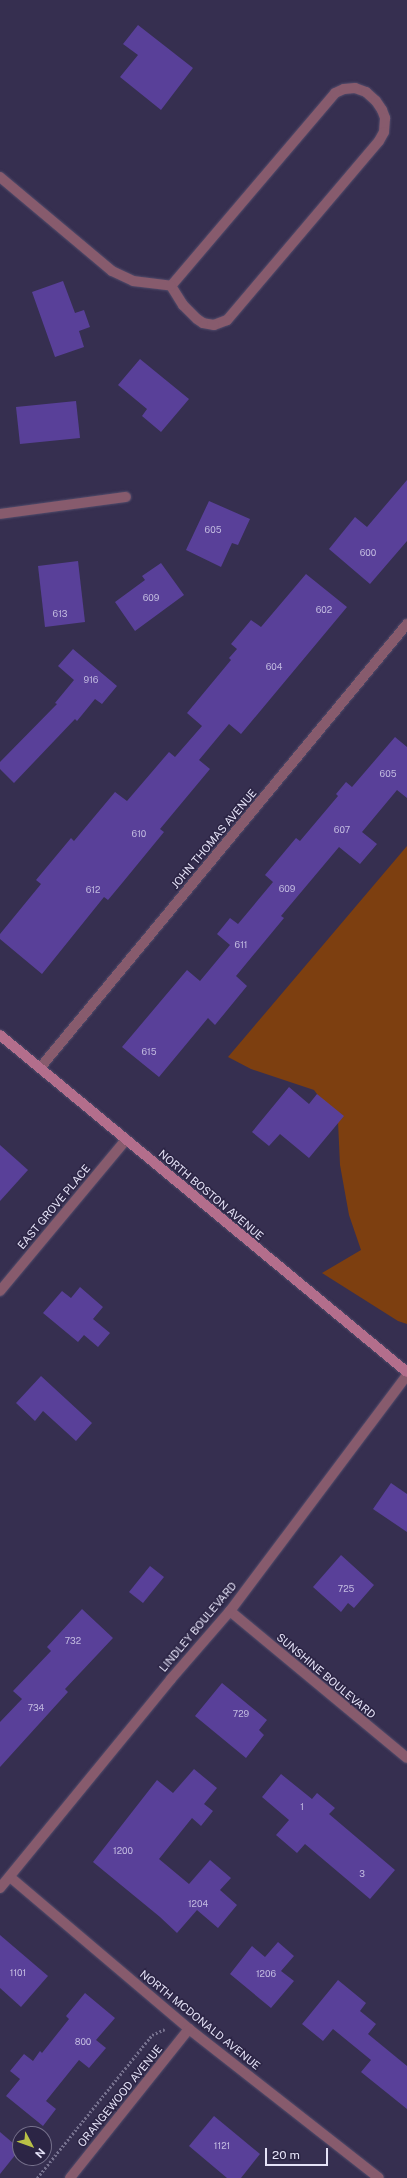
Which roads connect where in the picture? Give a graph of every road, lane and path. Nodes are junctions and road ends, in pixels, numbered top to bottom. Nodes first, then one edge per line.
1 (0, 177) edge
2 (171, 286) junction
3 (126, 497) dead end
4 (0, 514) edge
5 (407, 624) edge
6 (0, 1036) edge
7 (40, 1068) junction
8 (126, 1140) junction
9 (0, 1290) edge
10 (407, 1374) edge
11 (230, 1611) junction
12 (407, 1758) edge
13 (10, 1877) junction
14 (0, 1888) edge
15 (180, 2021) junction
16 (190, 2029) junction
17 (37, 2178) edge
18 (70, 2178) edge
19 (379, 2178) edge

1 - 2 street
2 - 2 street
3 - 4 street
5 - 7 street, JOHN THOMAS AVENUE
6 - 7 street, NORTH BOSTON AVENUE
7 - 8 street, NORTH BOSTON AVENUE
8 - 9 street, EAST GROVE PLACE
8 - 10 street, NORTH BOSTON AVENUE
10 - 11 street, LINDLEY BOULEVARD
11 - 12 street, SUNSHINE BOULEVARD
11 - 13 street, LINDLEY BOULEVARD
13 - 14 street, LINDLEY BOULEVARD
13 - 15 street, NORTH MCDONALD AVENUE
15 - 16 street, NORTH MCDONALD AVENUE
15 - 17 path
16 - 18 street, ORANGEWOOD AVENUE
16 - 19 street, NORTH MCDONALD AVENUE

